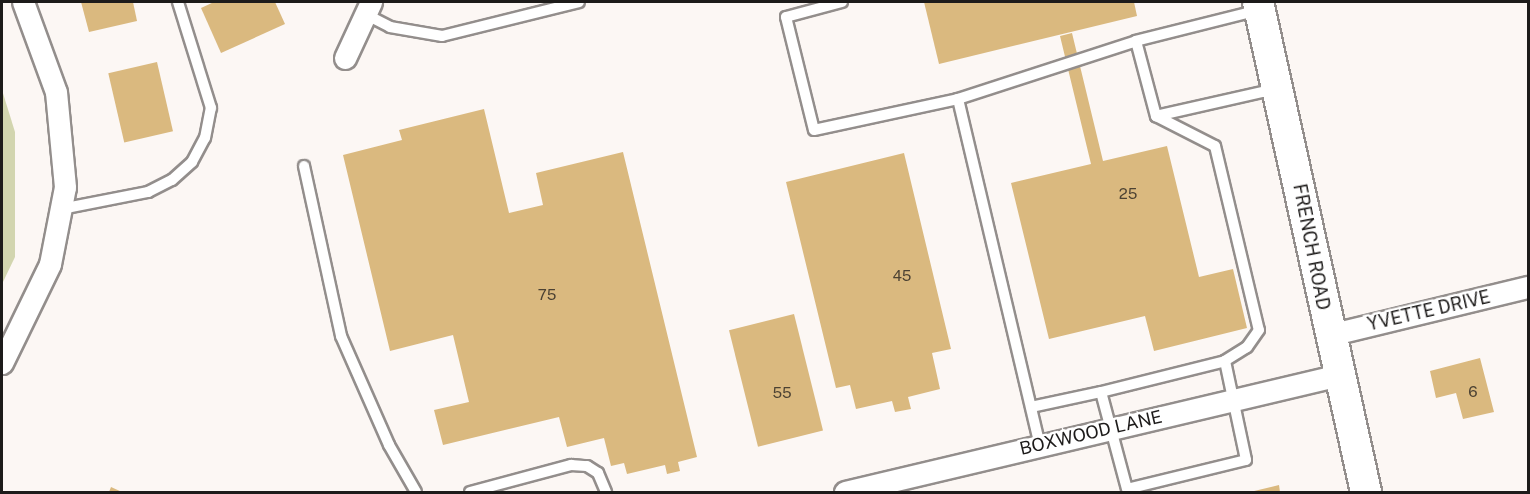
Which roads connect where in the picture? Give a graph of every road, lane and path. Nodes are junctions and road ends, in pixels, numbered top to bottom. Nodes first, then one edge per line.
1 (23, 2) edge
2 (178, 2) edge
3 (579, 2) edge
4 (842, 2) edge
5 (1259, 6) edge
6 (368, 8) edge
7 (1136, 41) junction
8 (345, 58) dead end
9 (1279, 88) junction
10 (958, 99) junction
11 (1156, 116) junction
12 (304, 166) dead end
13 (61, 209) junction
14 (1528, 287) edge
15 (1329, 335) junction
16 (1225, 361) junction
17 (2, 363) edge
18 (1339, 375) junction
19 (1101, 392) junction
20 (1234, 399) junction
21 (1031, 407) junction
22 (1110, 429) junction
23 (1040, 446) junction
24 (416, 492) edge
25 (470, 492) edge
26 (606, 492) edge
27 (844, 492) edge
28 (1366, 492) edge

1 - 13 street
2 - 13 lane
3 - 6 lane
4 - 10 lane
5 - 7 lane
5 - 9 main road, FRENCH ROAD
6 - 8 street
7 - 10 lane
7 - 11 lane
9 - 11 lane
9 - 15 main road, FRENCH ROAD
10 - 21 lane
11 - 16 lane
12 - 24 lane
13 - 17 street
14 - 15 street, YVETTE DRIVE
15 - 18 main road, FRENCH ROAD
16 - 19 lane
16 - 20 lane
18 - 20 street, BOXWOOD LANE
18 - 28 main road, FRENCH ROAD
19 - 21 lane
19 - 22 lane
20 - 22 street, BOXWOOD LANE
20 - 22 lane
21 - 23 lane
22 - 23 street, BOXWOOD LANE
23 - 27 street, BOXWOOD LANE
25 - 26 lane

